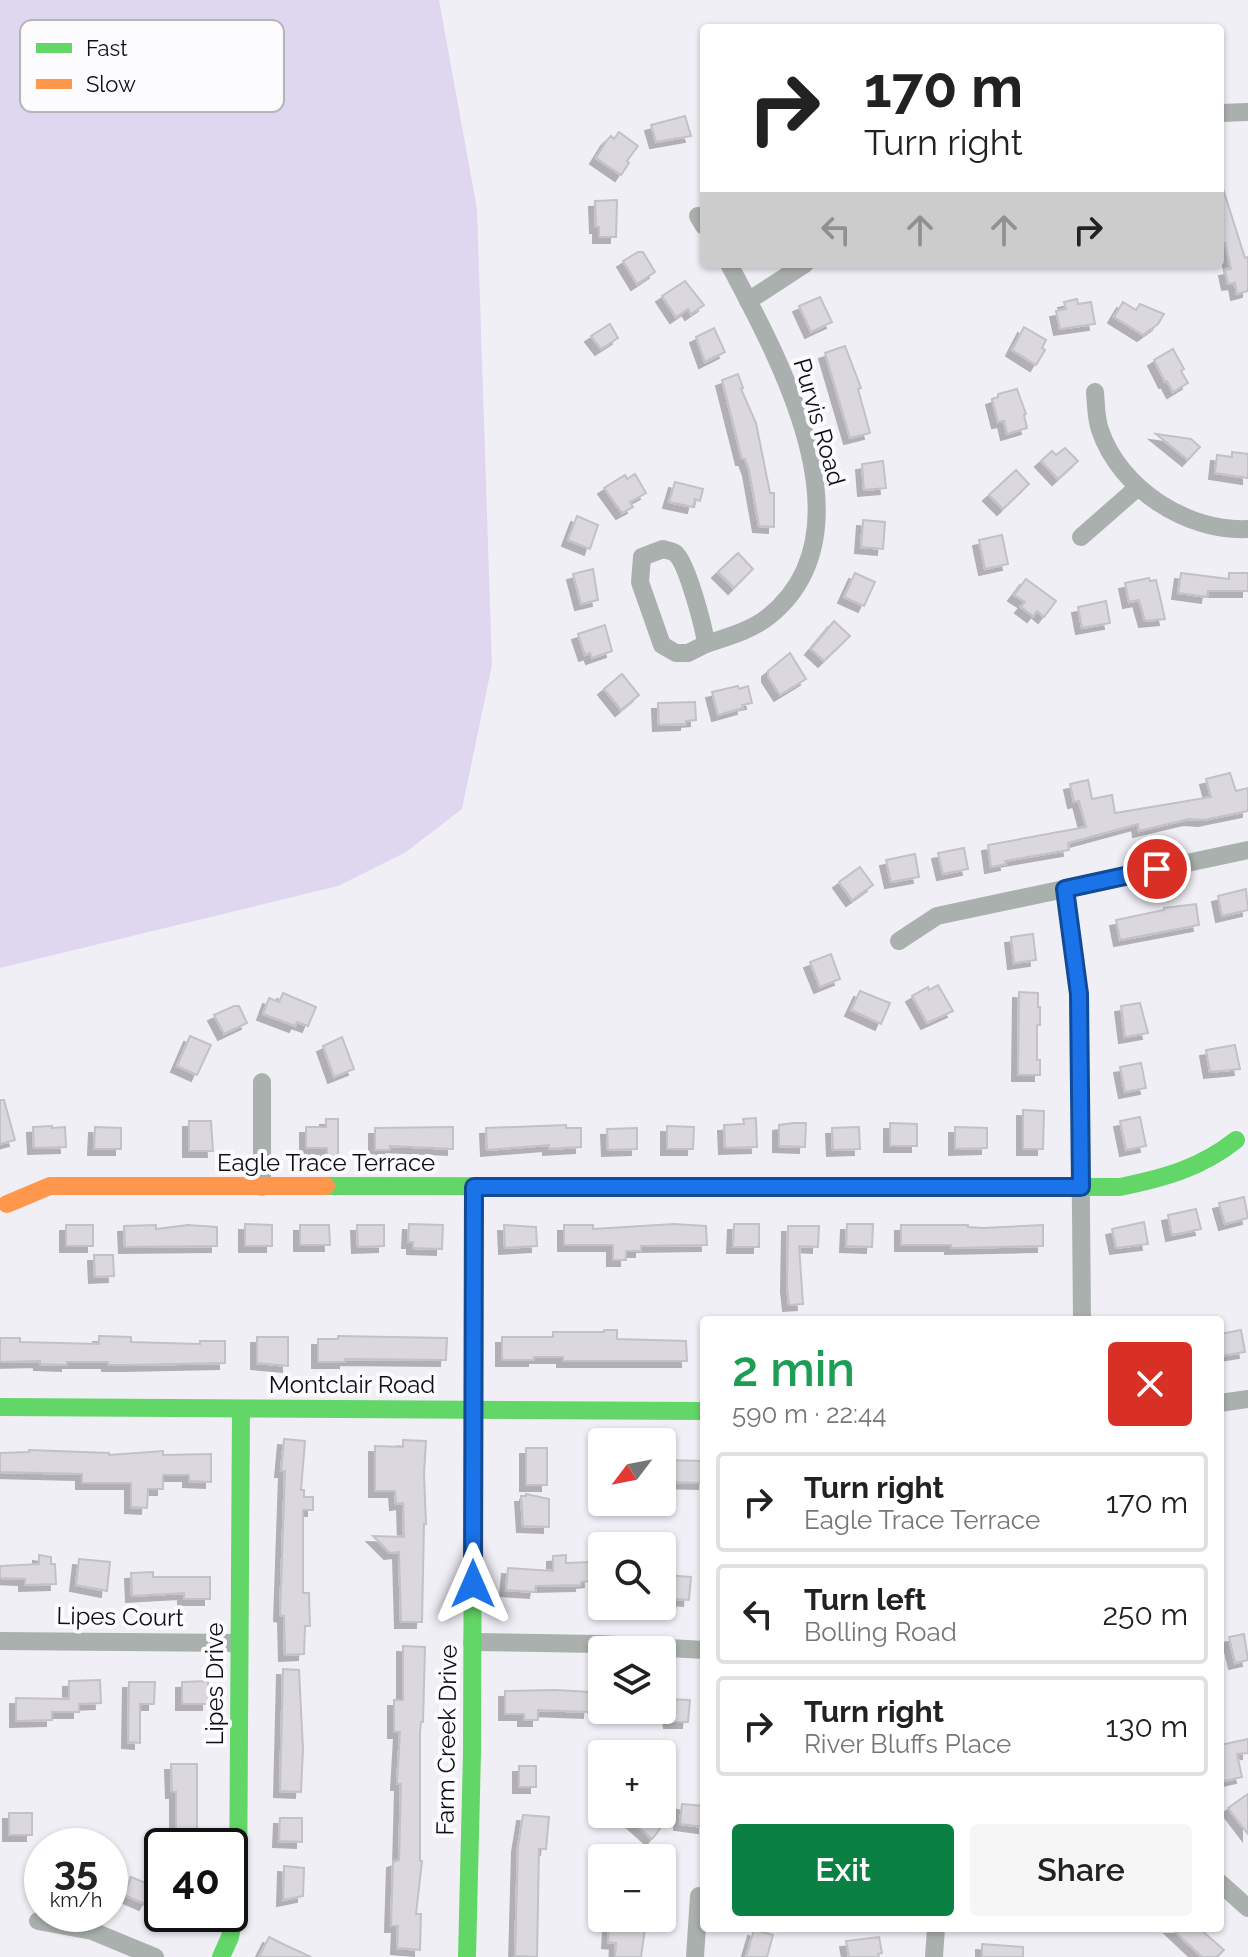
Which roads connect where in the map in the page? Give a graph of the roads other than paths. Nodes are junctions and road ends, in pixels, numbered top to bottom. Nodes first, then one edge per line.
1 (1248, 112) edge
2 (1224, 113) edge
3 (731, 268) edge
4 (799, 268) edge
5 (748, 301) junction
6 (1095, 392) dead end
7 (1137, 488) junction
8 (1248, 529) edge
9 (1081, 537) dead end
10 (706, 644) junction
11 (1248, 850) edge
12 (1065, 889) junction
13 (899, 941) dead end
14 (262, 1082) dead end
15 (1236, 1140) dead end
16 (262, 1187) junction
17 (474, 1187) junction
18 (1081, 1187) junction
19 (7, 1204) dead end
20 (1082, 1316) edge
21 (1248, 1399) edge
22 (1224, 1402) edge
23 (0, 1407) edge
24 (241, 1409) junction
25 (474, 1410) junction
26 (700, 1411) edge
27 (0, 1641) edge
28 (472, 1642) junction
29 (239, 1643) junction
30 (700, 1650) edge
31 (1224, 1887) edge
32 (699, 1896) dead end
33 (1248, 1908) edge
34 (94, 1932) edge
35 (936, 1932) edge
36 (155, 1957) edge
37 (221, 1957) edge
38 (467, 1957) edge
39 (695, 1957) edge
40 (934, 1957) edge

1 - 2 street
3 - 5 street, Purvis Road
4 - 5 street
5 - 10 street, Purvis Road
6 - 7 street
7 - 8 street
7 - 9 street
10 - 10 street, Purvis Road
11 - 12 street
12 - 13 street
12 - 18 street
14 - 16 street
15 - 18 street, Eagle Trace Terrace
16 - 17 street, Eagle Trace Terrace
16 - 19 street, Eagle Trace Terrace
17 - 18 street, Eagle Trace Terrace
17 - 25 street, Farm Creek Drive
18 - 20 street
21 - 22 street
23 - 24 street, Montclair Road
24 - 25 street, Montclair Road
24 - 29 street, Lipes Drive
25 - 26 street, Montclair Road
25 - 28 street, Farm Creek Drive
27 - 29 street, Lipes Court
28 - 30 street
28 - 38 street, Farm Creek Drive
29 - 37 street, Lipes Drive
31 - 33 street
32 - 39 street
34 - 36 street
35 - 40 street

